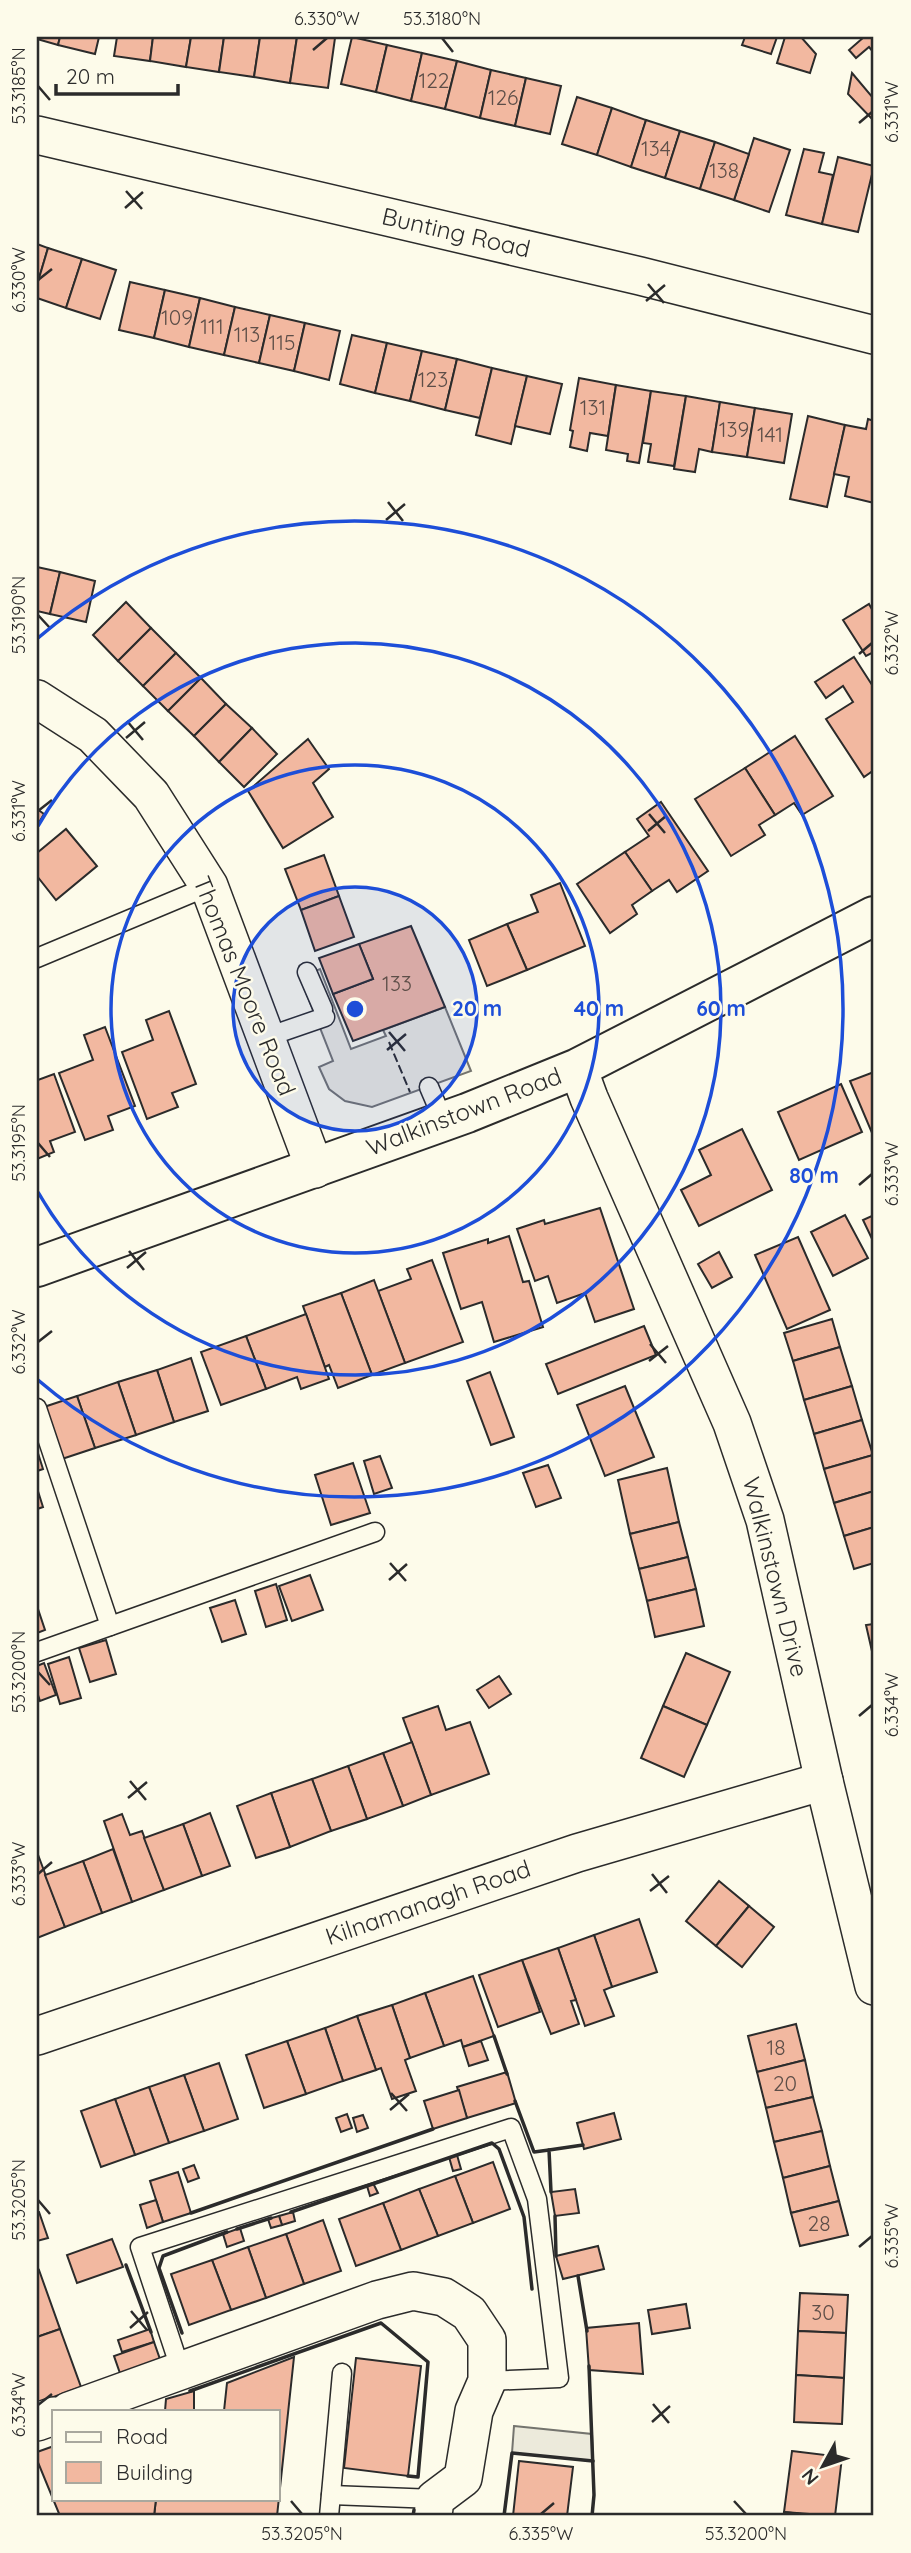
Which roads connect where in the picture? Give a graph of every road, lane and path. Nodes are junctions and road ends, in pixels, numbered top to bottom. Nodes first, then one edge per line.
1 (37, 135) edge
2 (874, 335) edge
3 (37, 699) edge
4 (209, 886) junction
5 (874, 916) edge
6 (37, 958) edge
7 (307, 972) dead end
8 (267, 1037) junction
9 (578, 1068) junction
10 (429, 1087) dead end
11 (444, 1122) junction
12 (315, 1169) junction
13 (37, 1267) edge
14 (37, 1408) edge
15 (375, 1532) dead end
16 (110, 1626) junction
17 (37, 1652) edge
18 (824, 1781) junction
19 (874, 1986) edge
20 (37, 2036) edge
21 (181, 2371) junction
22 (342, 2373) dead end
23 (487, 2381) junction
24 (72, 2410) edge
25 (331, 2495) junction
26 (434, 2508) edge
27 (329, 2516) edge

1 - 2 street, Bunting Road
3 - 4 street, Thomas Moore Road
4 - 6 lane
4 - 8 street, Thomas Moore Road
5 - 9 main road, Walkinstown Road
7 - 8 lane
8 - 12 street, Thomas Moore Road
9 - 11 main road, Walkinstown Road
9 - 18 street, Walkinstown Drive
10 - 11 lane
11 - 12 main road, Walkinstown Road
12 - 13 main road, Walkinstown Road
14 - 16 lane
15 - 16 lane
16 - 17 lane
18 - 19 street, Walkinstown Drive
18 - 20 street, Kilnamanagh Road
21 - 23 street
21 - 23 lane
21 - 24 street
22 - 25 lane
23 - 26 street
25 - 26 lane
25 - 27 lane

